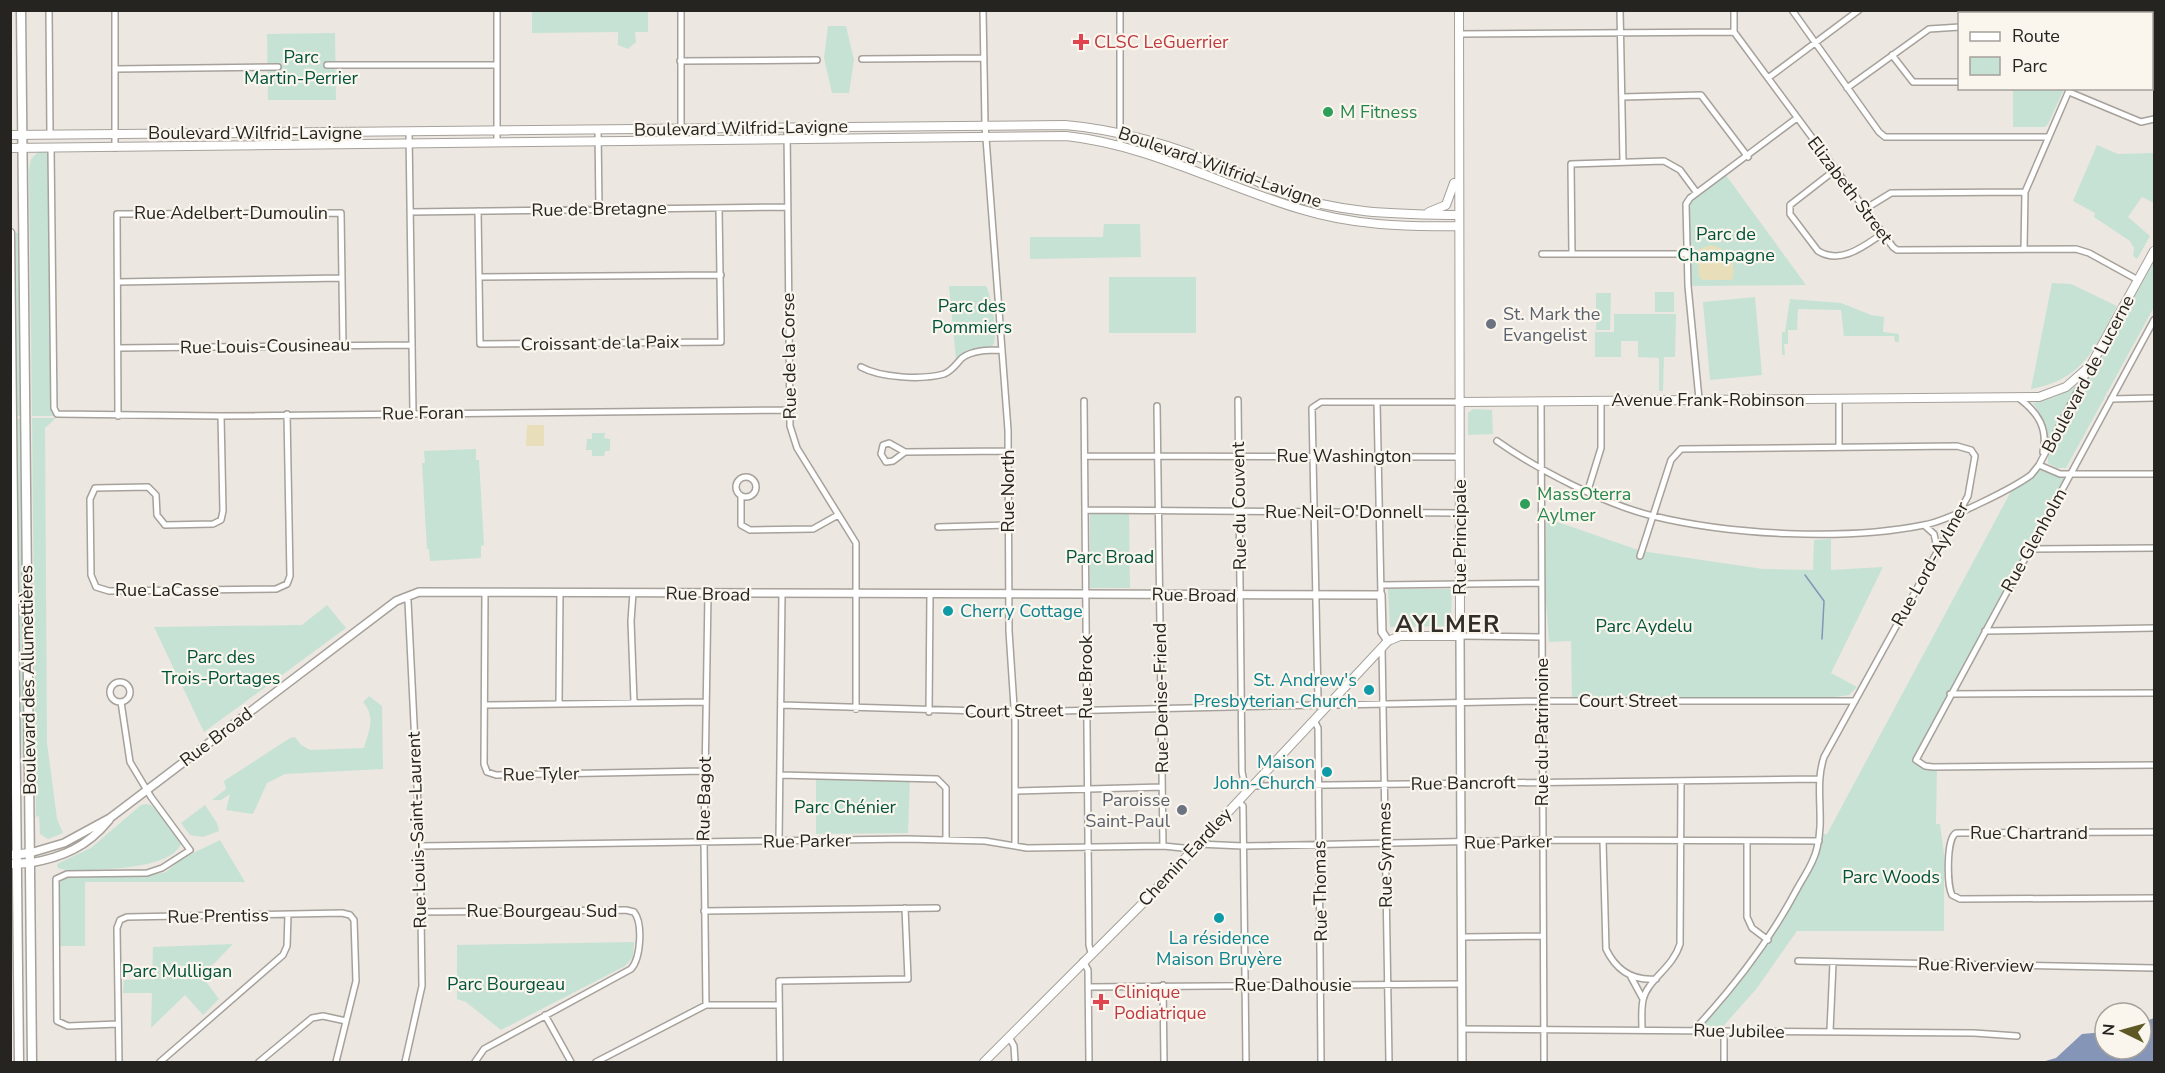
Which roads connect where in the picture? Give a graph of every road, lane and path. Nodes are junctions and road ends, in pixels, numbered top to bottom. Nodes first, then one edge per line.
1 (21, 10) edge
2 (49, 10) edge
3 (115, 10) edge
4 (497, 10) edge
5 (681, 10) edge
6 (983, 10) edge
7 (1119, 10) edge
8 (1459, 10) edge
9 (1620, 10) edge
10 (1734, 10) edge
11 (1792, 10) edge
12 (1859, 10) edge
13 (1958, 27) edge
14 (1620, 32) junction
15 (1734, 32) junction
16 (1459, 34) junction
17 (1814, 42) junction
18 (1892, 55) junction
19 (984, 58) junction
20 (862, 59) dead end
21 (817, 60) dead end
22 (680, 61) junction
23 (327, 65) dead end
24 (497, 65) junction
25 (278, 67) dead end
26 (115, 69) junction
27 (1768, 78) junction
28 (1958, 82) edge
29 (1847, 88) junction
30 (2070, 90) edge
31 (1622, 97) junction
32 (1797, 118) junction
33 (2154, 119) edge
34 (985, 125) junction
35 (681, 128) junction
36 (787, 128) junction
37 (598, 129) junction
38 (497, 131) junction
39 (1120, 131) junction
40 (409, 132) junction
41 (22, 134) junction
42 (50, 134) junction
43 (10, 135) edge
44 (115, 135) junction
45 (986, 136) junction
46 (2048, 137) junction
47 (787, 140) junction
48 (681, 141) junction
49 (598, 142) junction
50 (497, 143) junction
51 (410, 144) junction
52 (1120, 145) junction
53 (10, 148) edge
54 (22, 148) junction
55 (51, 148) junction
56 (115, 148) junction
57 (1748, 157) junction
58 (1458, 161) junction
59 (1623, 161) junction
60 (1835, 170) junction
61 (2025, 192) junction
62 (1697, 193) junction
63 (787, 207) junction
64 (719, 208) junction
65 (598, 209) junction
66 (1865, 209) junction
67 (478, 211) junction
68 (410, 212) junction
69 (1413, 214) junction
70 (1457, 215) junction
71 (1457, 226) junction
72 (10, 233) edge
73 (1882, 234) junction
74 (2024, 249) junction
75 (2154, 251) edge
76 (1542, 254) dead end
77 (1572, 254) junction
78 (1687, 254) junction
79 (721, 274) junction
80 (479, 277) junction
81 (342, 278) junction
82 (2138, 280) junction
83 (118, 282) junction
84 (2154, 320) edge
85 (2152, 328) edge
86 (343, 345) junction
87 (412, 345) junction
88 (118, 348) junction
89 (1002, 350) junction
90 (11, 362) edge
91 (2091, 365) junction
92 (861, 367) dead end
93 (2154, 398) edge
94 (1699, 399) junction
95 (2020, 399) junction
96 (2111, 399) junction
97 (1238, 400) dead end
98 (1839, 400) junction
99 (1084, 401) dead end
100 (1541, 401) junction
101 (1601, 401) junction
102 (1377, 402) junction
103 (1459, 402) junction
104 (1157, 406) dead end
105 (789, 410) junction
106 (413, 413) junction
107 (286, 414) junction
108 (118, 416) junction
109 (220, 416) junction
110 (1497, 441) dead end
111 (1839, 447) junction
112 (1008, 451) junction
113 (905, 452) dead end
114 (1158, 455) junction
115 (1084, 456) junction
116 (1238, 456) junction
117 (1313, 456) junction
118 (1378, 456) junction
119 (1459, 457) junction
120 (10, 464) edge
121 (2039, 465) junction
122 (1541, 470) junction
123 (2071, 474) junction
124 (2154, 474) edge
125 (13, 481) junction
126 (1588, 490) junction
127 (741, 496) dead end
128 (1085, 510) junction
129 (1158, 511) junction
130 (1239, 512) junction
131 (1314, 512) junction
132 (1957, 512) junction
133 (1379, 513) junction
134 (1460, 513) junction
135 (838, 515) junction
136 (1652, 516) junction
137 (1008, 525) junction
138 (1924, 525) junction
139 (938, 527) dead end
140 (2154, 548) edge
141 (2029, 549) junction
142 (1937, 550) junction
143 (1640, 556) dead end
144 (1460, 583) junction
145 (1542, 583) junction
146 (1381, 585) junction
147 (484, 592) junction
148 (560, 592) junction
149 (633, 593) junction
150 (855, 593) junction
151 (708, 594) junction
152 (782, 594) junction
153 (930, 594) junction
154 (1009, 594) junction
155 (1086, 594) junction
156 (1159, 595) junction
157 (404, 596) junction
158 (1240, 596) junction
159 (1316, 596) junction
160 (1381, 596) junction
161 (2154, 628) edge
162 (1985, 631) junction
163 (1460, 636) junction
164 (1541, 637) junction
165 (1385, 644) junction
166 (2154, 693) edge
167 (1950, 694) junction
168 (1543, 701) junction
169 (1854, 701) junction
170 (121, 702) dead end
171 (634, 702) junction
172 (706, 702) junction
173 (559, 703) junction
174 (1330, 703) junction
175 (1461, 703) junction
176 (484, 705) junction
177 (781, 705) junction
178 (1383, 705) junction
179 (1242, 706) junction
180 (1161, 707) junction
181 (1321, 707) junction
182 (856, 709) junction
183 (1086, 709) junction
184 (929, 712) junction
185 (1013, 712) junction
186 (1314, 720) junction
187 (2154, 765) edge
188 (705, 771) junction
189 (780, 774) junction
190 (1819, 779) junction
191 (1542, 782) junction
192 (1681, 782) junction
193 (1461, 783) junction
194 (1383, 785) junction
195 (1319, 786) junction
196 (1162, 787) junction
197 (1087, 789) junction
198 (1249, 789) junction
199 (147, 790) junction
200 (1016, 791) junction
201 (1238, 801) junction
202 (110, 818) junction
203 (2154, 832) edge
204 (946, 839) junction
205 (1542, 840) junction
206 (779, 841) junction
207 (1603, 841) junction
208 (1681, 841) junction
209 (1747, 841) junction
210 (1819, 841) junction
211 (704, 842) junction
212 (1385, 843) junction
213 (1461, 843) junction
214 (1319, 845) junction
215 (420, 846) junction
216 (1015, 846) junction
217 (1163, 846) junction
218 (1195, 846) junction
219 (1244, 846) junction
220 (1088, 848) junction
221 (30, 858) junction
222 (14, 860) edge
223 (2154, 898) edge
224 (905, 908) junction
225 (937, 908) dead end
226 (704, 911) junction
227 (421, 912) junction
228 (288, 915) junction
229 (1542, 936) junction
230 (1462, 937) junction
231 (1768, 940) junction
232 (1091, 952) junction
233 (1083, 960) junction
234 (1798, 961) dead end
235 (1833, 963) junction
236 (2154, 968) edge
237 (1631, 977) junction
238 (1656, 979) junction
239 (1462, 984) junction
240 (1162, 985) junction
241 (1321, 985) junction
242 (1388, 985) junction
243 (1245, 986) junction
244 (1089, 987) junction
245 (1643, 999) junction
246 (706, 1005) junction
247 (778, 1005) junction
248 (545, 1015) junction
249 (346, 1021) junction
250 (118, 1024) junction
251 (1462, 1029) junction
252 (1544, 1030) junction
253 (1642, 1030) junction
254 (1694, 1030) junction
255 (1724, 1031) junction
256 (1830, 1031) junction
257 (2017, 1036) dead end
258 (1009, 1037) junction
259 (19, 1062) edge
260 (32, 1062) edge
261 (119, 1062) edge
262 (160, 1062) edge
263 (259, 1062) edge
264 (336, 1062) edge
265 (405, 1062) edge
266 (475, 1062) edge
267 (571, 1062) edge
268 (596, 1062) edge
269 (780, 1062) edge
270 (984, 1062) edge
271 (1015, 1062) edge
272 (1089, 1062) edge
273 (1164, 1062) edge
274 (1246, 1062) edge
275 (1321, 1062) edge
276 (1389, 1062) edge
277 (1462, 1062) edge
278 (1544, 1062) edge
279 (1724, 1062) edge

1 - 41 highway, Boulevard des Allumettières
2 - 42 street
3 - 26 street
4 - 24 street
5 - 22 street
6 - 19 street, Rue North
7 - 39 street
8 - 16 main road, Rue Principale
9 - 14 street
10 - 15 street
11 - 17 street
12 - 17 street
13 - 18 street
14 - 15 street
14 - 16 street
14 - 31 street
15 - 27 street, Elizabeth Street
16 - 58 main road, Rue Principale
17 - 27 street
17 - 29 street
18 - 28 street
18 - 29 street
19 - 20 street
19 - 34 street, Rue North
21 - 22 street
22 - 35 street
23 - 24 street
24 - 38 street
25 - 26 street
26 - 44 street
27 - 32 street, Elizabeth Street
29 - 46 street
30 - 33 street
30 - 46 street
31 - 57 street
31 - 59 street
32 - 57 street
32 - 60 street, Elizabeth Street
34 - 36 main road, Boulevard Wilfrid-Lavigne
34 - 39 main road, Boulevard Wilfrid-Lavigne
34 - 45 street, Rue North
35 - 36 main road, Boulevard Wilfrid-Lavigne
35 - 37 main road, Boulevard Wilfrid-Lavigne
35 - 48 street
36 - 47 street, Rue de la Corse
37 - 38 main road, Boulevard Wilfrid-Lavigne
37 - 49 street
38 - 40 main road, Boulevard Wilfrid-Lavigne
38 - 50 street
39 - 52 street
39 - 69 main road, Boulevard Wilfrid-Lavigne
40 - 44 main road, Boulevard Wilfrid-Lavigne
40 - 51 street
41 - 42 main road, Boulevard Wilfrid-Lavigne
41 - 43 main road, Boulevard Wilfrid-Lavigne
41 - 54 highway, Boulevard des Allumettières
42 - 44 main road, Boulevard Wilfrid-Lavigne
44 - 56 street
45 - 47 main road, Boulevard Wilfrid-Lavigne
45 - 52 main road, Boulevard Wilfrid-Lavigne
45 - 89 street, Rue North
46 - 61 street
47 - 48 main road, Boulevard Wilfrid-Lavigne
47 - 63 street, Rue de la Corse
48 - 49 main road, Boulevard Wilfrid-Lavigne
49 - 50 main road, Boulevard Wilfrid-Lavigne
49 - 65 street
50 - 51 main road, Boulevard Wilfrid-Lavigne
51 - 56 main road, Boulevard Wilfrid-Lavigne
51 - 68 street
52 - 71 main road, Boulevard Wilfrid-Lavigne
53 - 54 main road, Boulevard Wilfrid-Lavigne
54 - 55 main road, Boulevard Wilfrid-Lavigne
54 - 221 highway, Boulevard des Allumettières
55 - 56 main road, Boulevard Wilfrid-Lavigne
55 - 108 street, Rue Foran
57 - 62 street
58 - 69 main road
58 - 70 main road, Rue Principale
59 - 62 street
59 - 77 street
60 - 66 street, Elizabeth Street
60 - 73 street
61 - 66 street
61 - 74 street
62 - 78 street
63 - 64 street, Rue de Bretagne
63 - 105 street, Rue de la Corse
64 - 65 street, Rue de Bretagne
64 - 79 street, Croissant de la Paix
65 - 67 street, Rue de Bretagne
66 - 73 street, Elizabeth Street
67 - 68 street, Rue de Bretagne
67 - 80 street, Croissant de la Paix
68 - 87 street
69 - 70 main road, Boulevard Wilfrid-Lavigne
70 - 71 main road, Rue Principale
71 - 103 main road, Rue Principale
72 - 90 highway, Boulevard des Allumettières
73 - 74 street, Elizabeth Street
74 - 82 street, Elizabeth Street
75 - 82 main road, Boulevard de Lucerne
76 - 77 street
77 - 78 street
78 - 94 street
79 - 80 street
79 - 80 street, Croissant de la Paix
81 - 83 street
81 - 83 street, Rue Adelbert-Dumoulin
81 - 86 street, Rue Adelbert-Dumoulin
82 - 91 main road, Boulevard de Lucerne
83 - 88 street, Rue Adelbert-Dumoulin
84 - 85 street, Rue Glenholm
85 - 96 street, Rue Glenholm
86 - 87 street, Rue Louis-Cousineau
86 - 88 street, Rue Louis-Cousineau
87 - 106 street
88 - 108 street, Rue Adelbert-Dumoulin
89 - 92 street
89 - 112 street, Rue North
90 - 125 highway, Boulevard des Allumettières
91 - 95 main road, Avenue Frank-Robinson
91 - 121 street, Boulevard de Lucerne
93 - 96 street
94 - 98 main road, Avenue Frank-Robinson
94 - 101 main road, Avenue Frank-Robinson
95 - 98 main road, Avenue Frank-Robinson
95 - 121 street
96 - 123 street, Rue Glenholm
97 - 116 street, Rue du Couvent
98 - 111 street
99 - 115 street, Rue Brook
100 - 101 main road, Avenue Frank-Robinson
100 - 103 main road, Avenue Frank-Robinson
100 - 122 street, Rue du Patrimoine
101 - 126 street
102 - 103 street, Avenue Frank-Robinson
102 - 117 street, Avenue Frank-Robinson
102 - 118 street, Rue Symmes
103 - 119 main road, Rue Principale
104 - 114 street, Rue Denise-Friend
105 - 106 street, Rue Foran
105 - 135 street, Rue de la Corse
106 - 107 street, Rue Foran
107 - 109 street, Rue Foran
107 - 109 street, Rue LaCasse
108 - 109 street, Rue Foran
110 - 122 street
111 - 132 street, Rue Lord-Aylmer
111 - 136 street, Rue Lord-Aylmer
112 - 113 street
112 - 137 street, Rue North
114 - 115 street, Rue Washington
114 - 116 street, Rue Washington
114 - 129 street, Rue Denise-Friend
115 - 128 street, Rue Brook
116 - 117 street, Rue Washington
116 - 130 street, Rue du Couvent
117 - 118 street, Rue Washington
117 - 131 street
118 - 119 street, Rue Washington
118 - 133 street, Rue Symmes
119 - 134 main road, Rue Principale
120 - 125 highway
121 - 123 street
121 - 132 street
122 - 126 street
122 - 145 street, Rue du Patrimoine
123 - 124 street
123 - 141 street, Rue Glenholm
125 - 222 highway, Boulevard des Allumettières
126 - 136 street
127 - 135 street
128 - 129 street, Rue Neil-O'Donnell
128 - 155 street, Rue Brook
129 - 130 street, Rue Neil-O'Donnell
129 - 156 street, Rue Denise-Friend
130 - 131 street, Rue Neil-O'Donnell
130 - 158 street, Rue du Couvent
131 - 133 street, Rue Neil-O'Donnell
131 - 159 street
132 - 138 street
132 - 142 street, Rue Lord-Aylmer
133 - 134 street, Rue Neil-O'Donnell
133 - 146 street, Rue Symmes
134 - 144 main road, Rue Principale
135 - 150 street, Rue de la Corse
136 - 138 street
136 - 143 street, Rue Lord-Aylmer
137 - 139 street
137 - 154 street, Rue North
138 - 142 street
140 - 141 street
141 - 162 street, Rue Glenholm
142 - 169 street, Rue Lord-Aylmer
144 - 145 street
144 - 146 street
144 - 163 main road, Rue Principale
145 - 164 street, Rue du Patrimoine
146 - 160 street, Rue Symmes
147 - 148 street, Rue Broad
147 - 157 street, Rue Broad
147 - 176 street, Rue Tyler
148 - 149 street, Rue Broad
148 - 173 street
149 - 151 street, Rue Broad
149 - 171 street
150 - 152 street, Rue Broad
150 - 153 street, Rue Broad
150 - 182 street, Rue de la Corse
151 - 152 street, Rue Broad
151 - 172 street, Rue Bagot
152 - 177 street
153 - 154 street, Rue Broad
153 - 184 street
154 - 155 street, Rue Broad
154 - 185 street, Rue North
155 - 156 street, Rue Broad
155 - 183 street, Rue Brook
156 - 158 street, Rue Broad
156 - 180 street, Rue Denise-Friend
157 - 199 street, Rue Broad
157 - 215 street, Rue Louis-Saint-Laurent
158 - 159 street, Rue Broad
158 - 179 street, Rue du Couvent
159 - 160 street, Rue Broad
159 - 181 street
160 - 165 street, Rue Symmes
161 - 162 street
162 - 167 street, Rue Glenholm
163 - 164 street
163 - 165 main road
163 - 175 street, Rue Principale
164 - 168 street, Rue du Patrimoine
165 - 174 main road, Chemin Eardley
165 - 178 street, Rue Symmes
166 - 167 street
167 - 187 street, Rue Glenholm
168 - 169 street, Court Street
168 - 175 street, Court Street
168 - 191 street, Rue du Patrimoine
169 - 190 street, Rue Lord-Aylmer
170 - 199 street
171 - 172 street
171 - 173 street
172 - 188 street, Rue Bagot
173 - 176 street
174 - 178 street, Court Street
174 - 181 main road, Chemin Eardley
175 - 178 street, Court Street
175 - 193 street, Rue Principale
176 - 188 street, Rue Tyler
177 - 182 street, Court Street
177 - 189 street
178 - 194 street, Rue Symmes
179 - 180 street, Court Street
179 - 181 street, Court Street
179 - 198 street, Rue du Couvent
180 - 183 street, Court Street
180 - 196 street, Rue Denise-Friend
181 - 186 main road, Chemin Eardley
182 - 184 street, Court Street
183 - 185 street, Court Street
183 - 197 street, Rue Brook
184 - 185 street, Court Street
185 - 200 street, Rue North
186 - 195 street, Rue Thomas
186 - 198 main road, Chemin Eardley
188 - 211 street, Rue Bagot
189 - 204 street
189 - 206 street
190 - 192 street, Rue Bancroft
190 - 210 street, Rue Lord-Aylmer
191 - 192 street, Rue Bancroft
191 - 193 street, Rue Bancroft
191 - 205 street, Rue du Patrimoine
192 - 208 street
193 - 194 street, Rue Bancroft
193 - 213 street, Rue Principale
194 - 195 street, Rue Bancroft
194 - 212 street, Rue Symmes
195 - 198 street, Rue Bancroft
195 - 214 street, Rue Thomas
196 - 197 street
196 - 217 street, Rue Denise-Friend
197 - 200 street
197 - 220 street, Rue Brook
198 - 201 main road, Chemin Eardley
199 - 202 street, Rue Broad
199 - 250 street
200 - 216 street, Rue North
201 - 218 main road, Chemin Eardley
201 - 219 street
202 - 221 street, Rue Broad
202 - 221 street, Rue Broad
203 - 223 street, Rue Chartrand
204 - 206 street, Rue Parker
204 - 216 street, Rue Parker
205 - 207 street, Rue Parker
205 - 213 street, Rue Parker
205 - 229 street, Rue du Patrimoine
206 - 211 street, Rue Parker
207 - 208 street, Rue Parker
207 - 237 street
208 - 209 street, Rue Parker
208 - 238 street
209 - 210 street, Rue Parker
209 - 231 street
210 - 231 street, Rue Lord-Aylmer
211 - 215 street, Rue Parker
211 - 226 street, Rue Bagot
212 - 213 street, Rue Parker
212 - 214 street, Rue Parker
212 - 242 street, Rue Symmes
213 - 230 street, Rue Principale
214 - 219 street, Rue Parker
214 - 241 street, Rue Thomas
215 - 227 street, Rue Louis-Saint-Laurent
216 - 220 street, Rue Parker
217 - 218 street, Rue Parker
217 - 220 street, Rue Parker
218 - 219 street, Rue Parker
218 - 232 main road, Chemin Eardley
219 - 243 street
220 - 232 street, Rue Brook
221 - 222 main road
221 - 260 highway, Boulevard des Allumettières
222 - 259 highway, Boulevard des Allumettières
224 - 225 street
224 - 226 street
224 - 247 street
226 - 246 street, Rue Bagot
227 - 248 street, Rue Bourgeau Sud
227 - 265 street, Rue Louis-Saint-Laurent
228 - 249 street, Rue Prentiss
228 - 250 street, Rue Prentiss
228 - 262 street
229 - 230 street
229 - 252 street, Rue du Patrimoine
230 - 239 street, Rue Principale
231 - 254 street, Rue Lord-Aylmer
232 - 233 main road, Chemin Eardley
233 - 244 street
233 - 258 main road, Chemin Eardley
234 - 235 street, Rue Riverview
235 - 236 street, Rue Riverview
235 - 256 street
237 - 238 street
237 - 245 street
238 - 245 street
239 - 242 street, Rue Dalhousie
239 - 251 street, Rue Principale
240 - 243 street, Rue Dalhousie
240 - 244 street, Rue Dalhousie
240 - 273 street
241 - 242 street, Rue Dalhousie
241 - 243 street, Rue Dalhousie
241 - 275 street, Rue Thomas
242 - 276 street, Rue Symmes
243 - 274 street
244 - 272 street
245 - 253 street
246 - 247 street
246 - 268 street
247 - 269 street
248 - 266 street, Rue Bourgeau Sud
248 - 267 street
249 - 263 street
249 - 264 street, Rue Prentiss
250 - 261 street, Rue Prentiss
251 - 252 street, Rue Jubilee
251 - 277 street, Rue Principale
252 - 253 street, Rue Jubilee
252 - 278 street, Rue du Patrimoine
253 - 254 street, Rue Jubilee
254 - 255 street, Rue Jubilee
255 - 256 street, Rue Jubilee
255 - 279 street
256 - 257 street, Rue Jubilee
258 - 270 main road, Chemin Eardley
258 - 271 street

